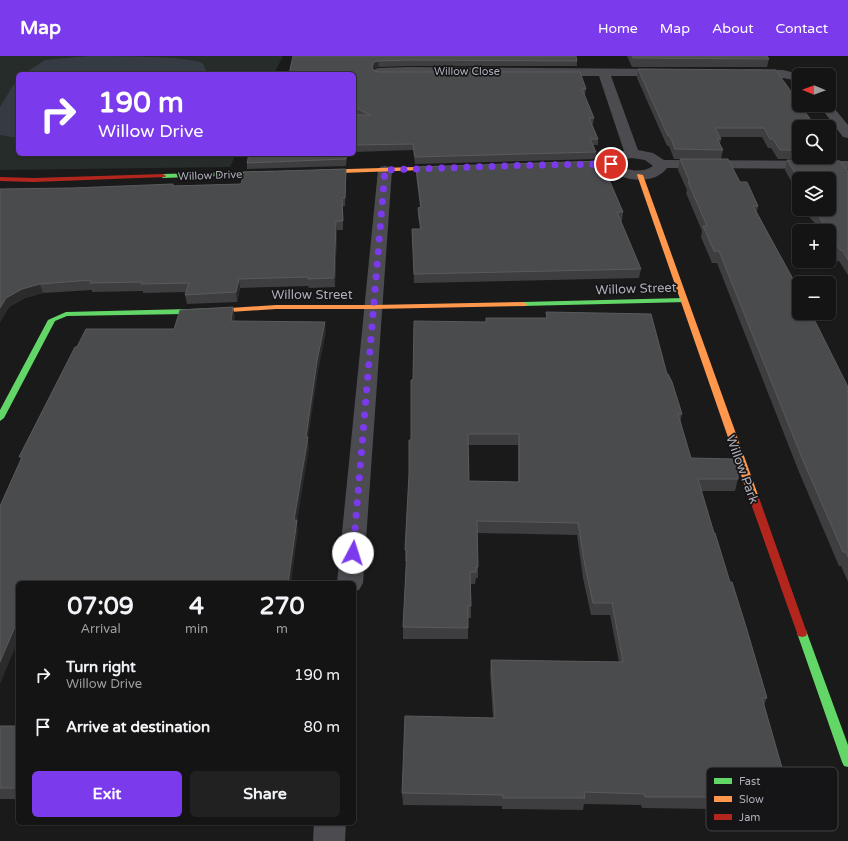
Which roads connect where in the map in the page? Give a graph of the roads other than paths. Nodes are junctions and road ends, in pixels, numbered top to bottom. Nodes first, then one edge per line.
1 (379, 72) edge
2 (604, 73) junction
3 (681, 73) edge
4 (736, 73) edge
5 (792, 76) edge
6 (831, 112) edge
7 (848, 134) edge
8 (632, 154) junction
9 (611, 164) junction
10 (661, 164) junction
11 (564, 165) edge
12 (848, 165) edge
13 (459, 167) edge
14 (385, 170) junction
15 (304, 172) edge
16 (281, 173) edge
17 (640, 175) junction
18 (0, 179) edge
19 (684, 300) junction
20 (373, 307) junction
21 (0, 418) edge
22 (350, 581) edge
23 (848, 762) edge
24 (330, 825) edge
25 (329, 841) edge

1 - 2 street, Willow Close
2 - 3 street, Willow Close
2 - 8 street
4 - 5 street
6 - 7 street
8 - 9 street
8 - 10 street
9 - 11 street
9 - 17 street
10 - 12 street
10 - 17 street
13 - 14 street
14 - 15 street
14 - 20 street
16 - 18 street, Willow Drive
17 - 19 street, Willow Park
19 - 20 street, Willow Street
19 - 23 street, Willow Park
20 - 21 street, Willow Street
20 - 22 street
24 - 25 street

